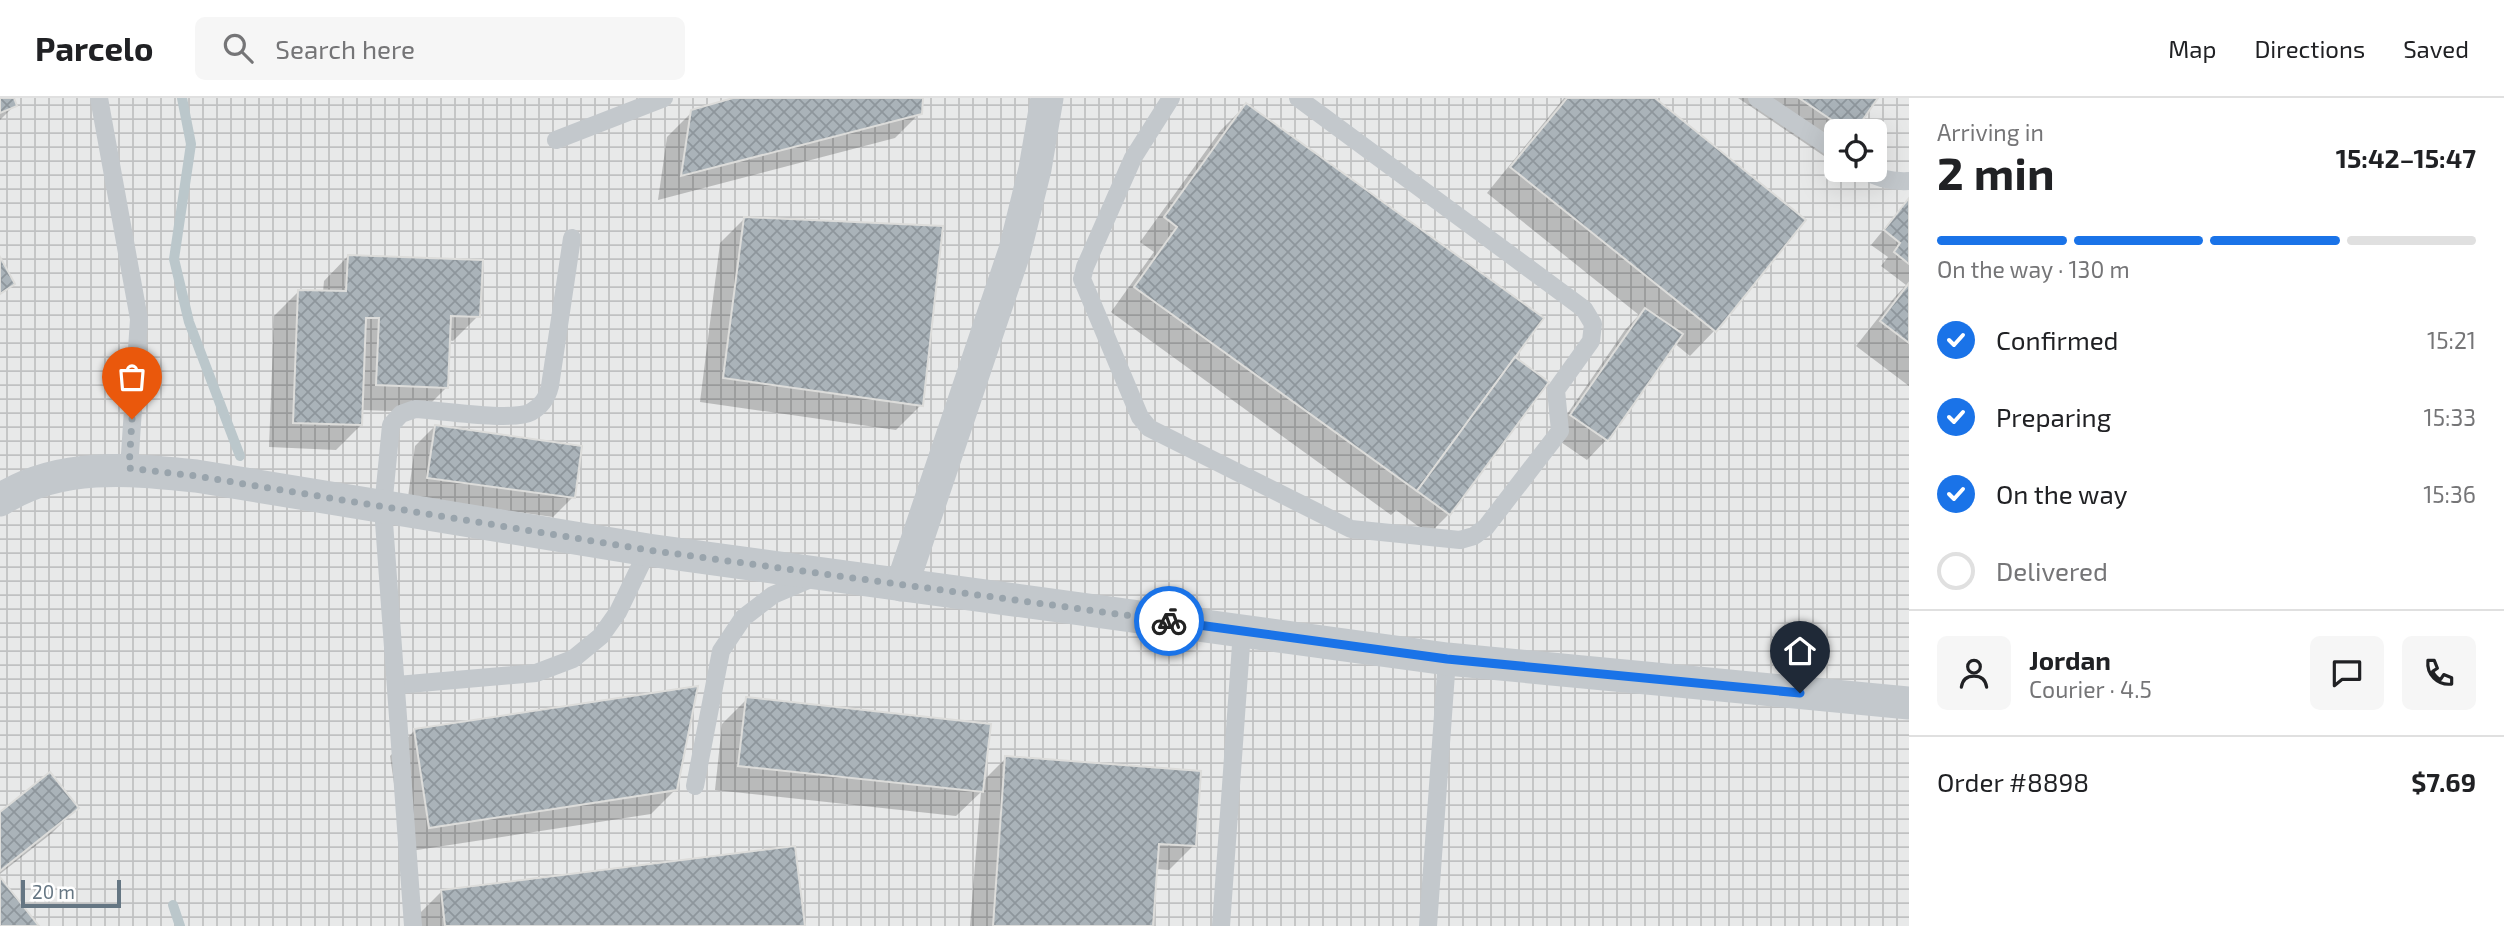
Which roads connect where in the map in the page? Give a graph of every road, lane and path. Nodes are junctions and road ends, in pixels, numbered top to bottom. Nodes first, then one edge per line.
1 (99, 98) edge
2 (664, 98) edge
3 (1047, 98) edge
4 (1171, 98) edge
5 (1298, 98) edge
6 (1757, 98) edge
7 (556, 139) dead end
8 (1824, 143) edge
9 (1887, 180) edge
10 (1909, 181) edge
11 (572, 238) dead end
12 (129, 468) junction
13 (0, 500) edge
14 (383, 508) junction
15 (648, 550) junction
16 (822, 574) junction
17 (902, 585) junction
18 (1242, 631) junction
19 (1447, 659) junction
20 (397, 685) junction
21 (1909, 703) edge
22 (695, 786) dead end
23 (413, 926) edge
24 (1221, 926) edge
25 (1428, 926) edge

1 - 12 lane
2 - 7 lane
3 - 17 street
4 - 5 lane
6 - 8 lane
9 - 10 lane
11 - 14 lane
12 - 13 street
12 - 14 street
14 - 15 street
14 - 20 lane
15 - 16 street
15 - 20 lane
16 - 17 street
16 - 22 lane
17 - 18 street
18 - 19 street
18 - 24 lane
19 - 21 street
19 - 25 lane
20 - 23 lane

